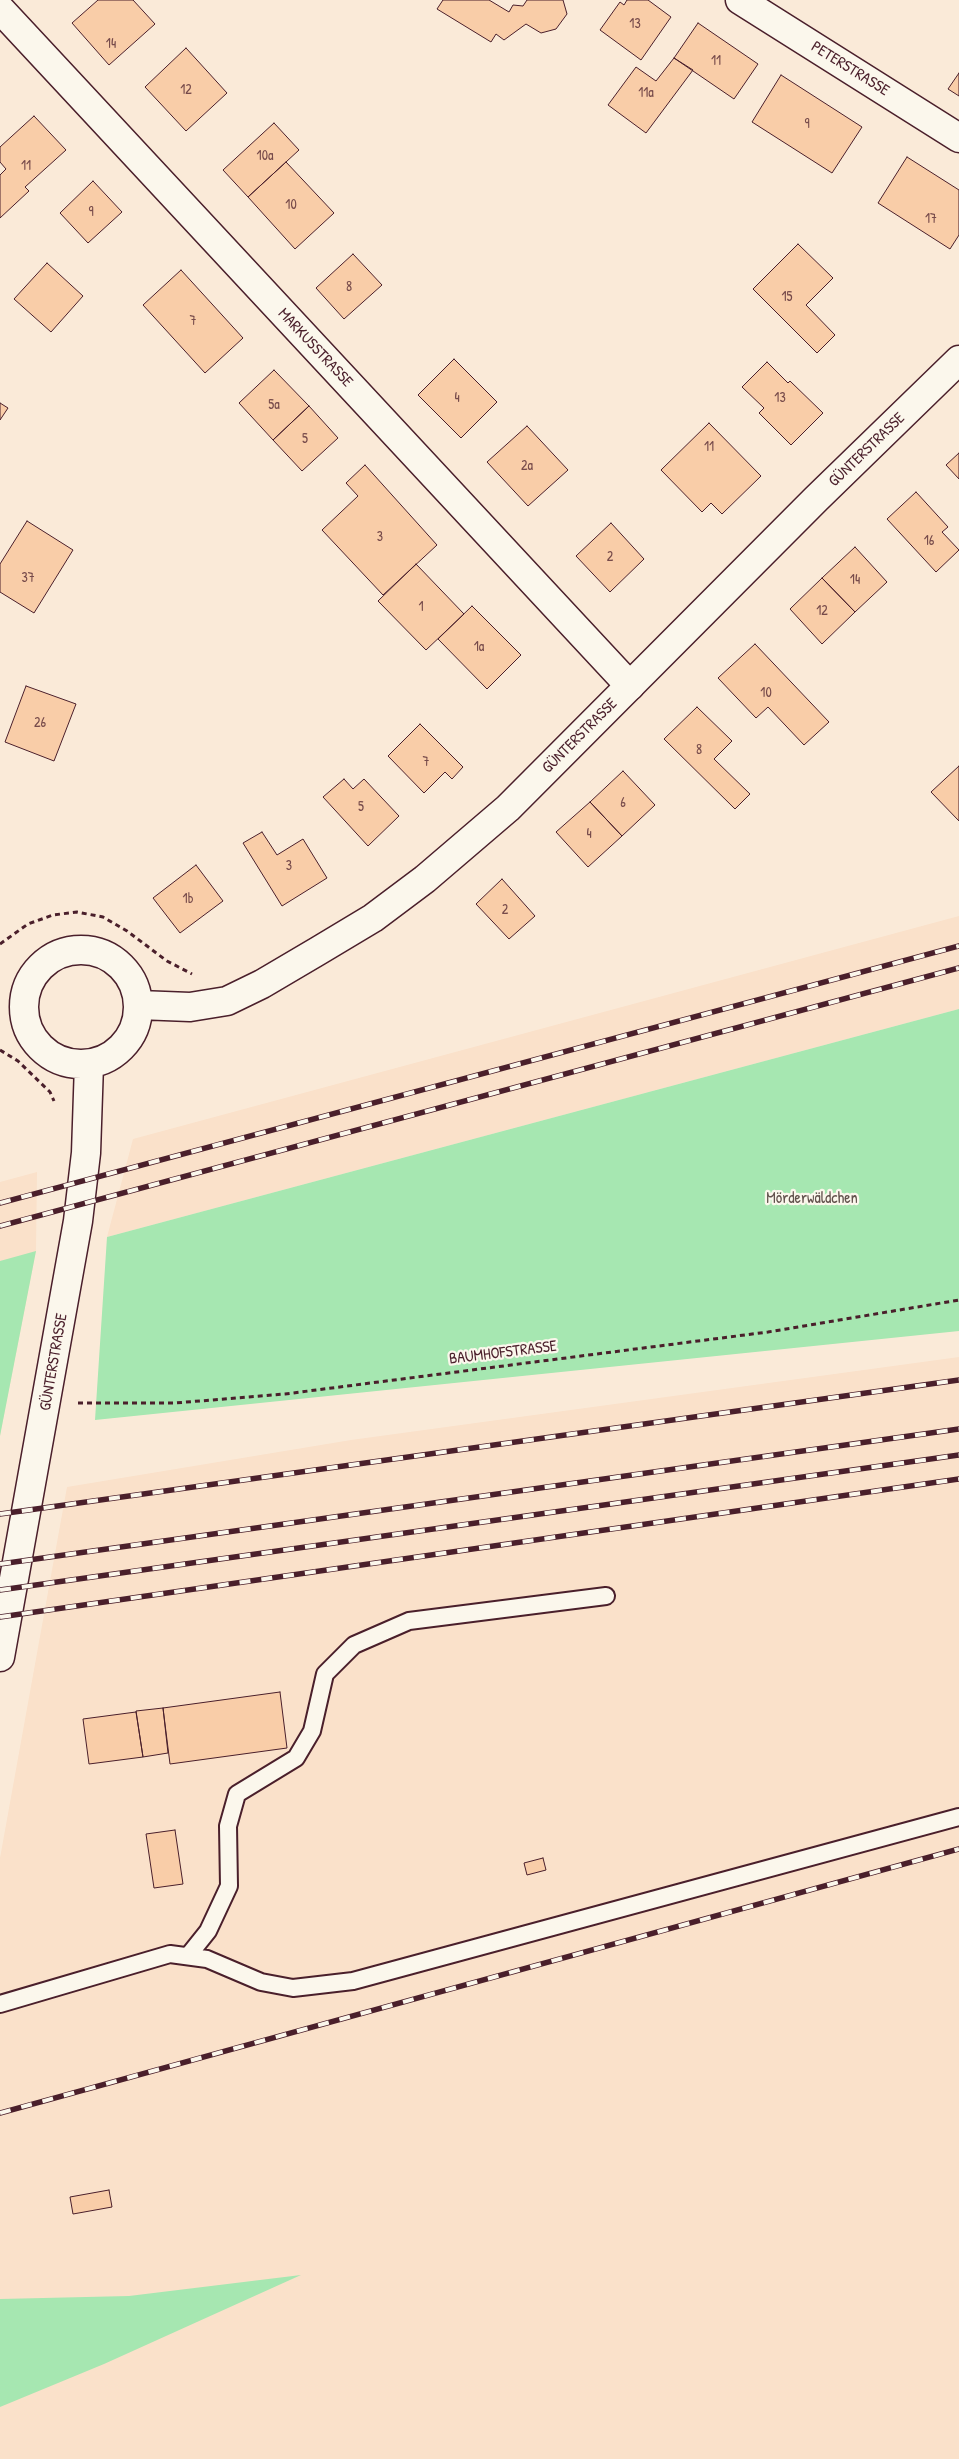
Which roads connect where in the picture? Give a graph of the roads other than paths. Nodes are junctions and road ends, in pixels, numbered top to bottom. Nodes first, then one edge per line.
1 (740, 0) edge
2 (0, 9) edge
3 (959, 138) edge
4 (959, 360) edge
5 (630, 686) junction
6 (11, 1003) edge
7 (139, 1005) junction
8 (90, 1064) junction
9 (606, 1596) dead end
10 (0, 1657) edge
11 (959, 1817) edge
12 (188, 1956) junction
13 (0, 2004) edge

1 - 3 street, PETERSTRASSE
2 - 5 street, MARKUSSTRASSE
4 - 5 street, GÜNTERSTRASSE
5 - 7 street, GÜNTERSTRASSE
6 - 7 street
6 - 8 street
7 - 8 street
8 - 10 street, GÜNTERSTRASSE
9 - 12 lane
11 - 12 lane
12 - 13 lane

